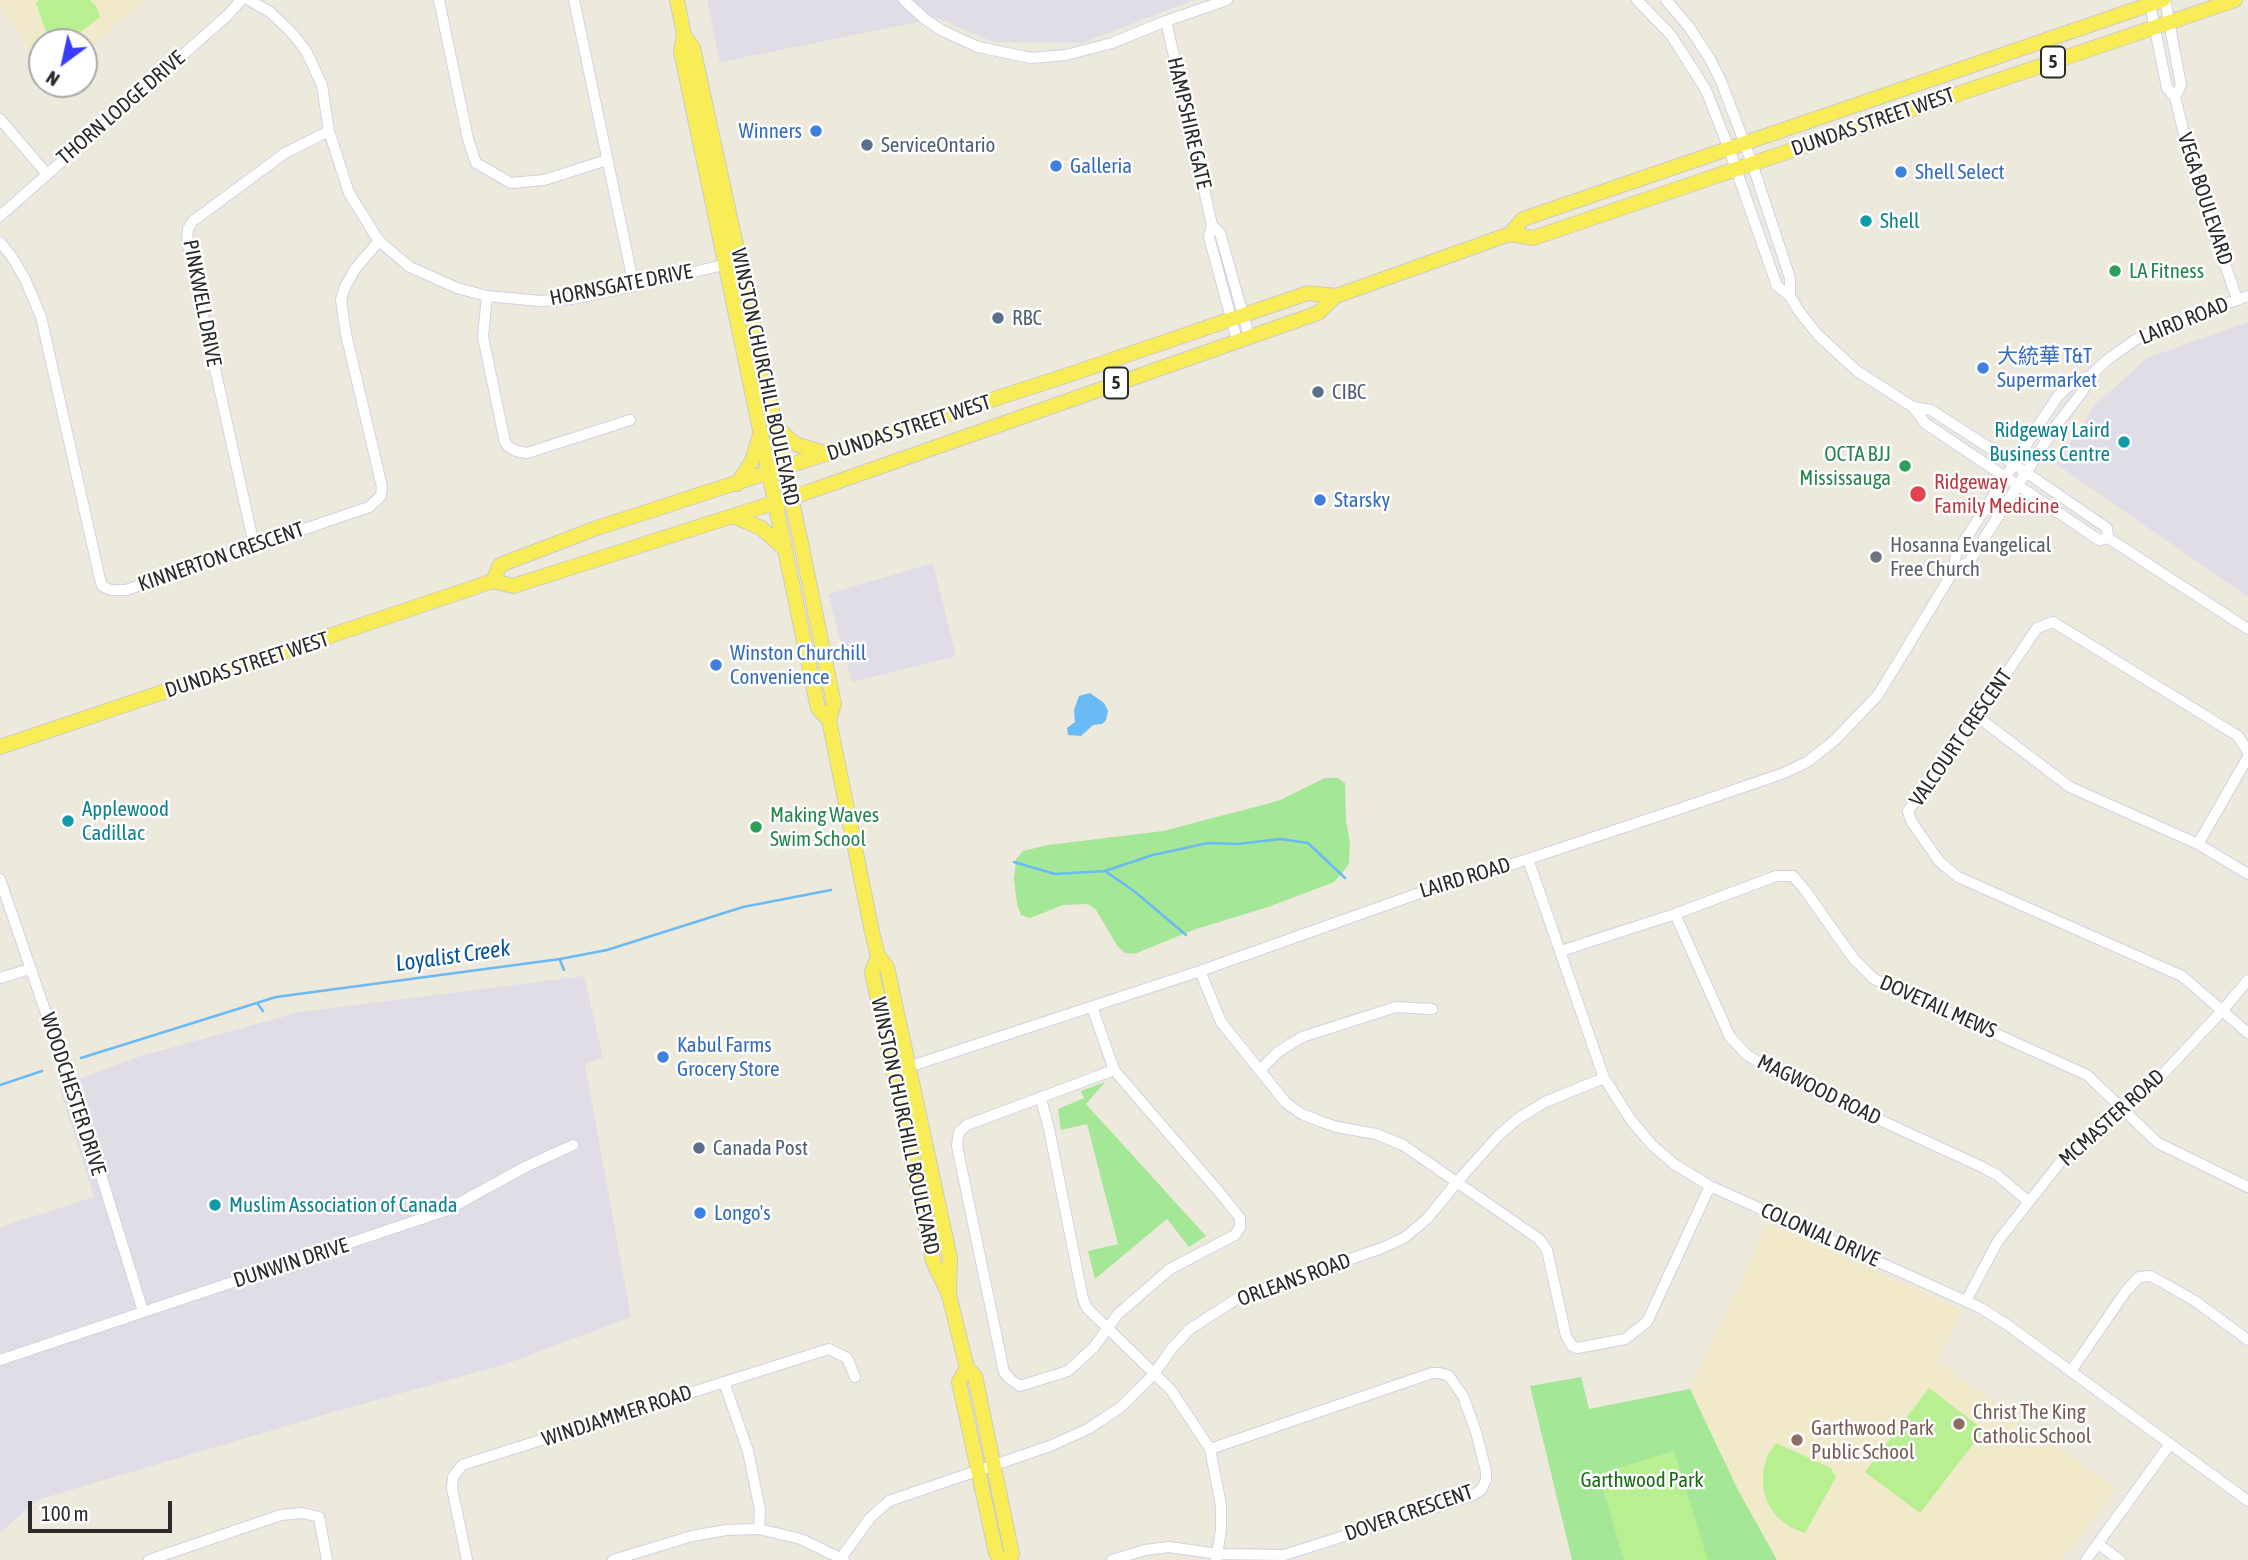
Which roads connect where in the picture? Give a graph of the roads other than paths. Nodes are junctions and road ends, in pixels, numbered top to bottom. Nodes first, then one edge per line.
1 (241, 0) edge
2 (249, 0) edge
3 (439, 0) edge
4 (574, 0) edge
5 (677, 0) edge
6 (904, 0) edge
7 (1227, 0) edge
8 (1637, 0) edge
9 (1666, 0) edge
10 (2235, 0) edge
11 (2159, 11) edge
12 (1166, 21) junction
13 (684, 35) junction
14 (0, 119) edge
15 (329, 131) junction
16 (1749, 154) junction
17 (1733, 159) junction
18 (607, 160) junction
19 (46, 173) junction
20 (0, 216) edge
21 (1510, 234) junction
22 (379, 241) junction
23 (0, 242) edge
24 (740, 261) junction
25 (725, 265) junction
26 (634, 286) junction
27 (486, 296) junction
28 (1336, 296) junction
29 (1790, 296) junction
30 (2242, 297) edge
31 (1237, 317) junction
32 (1243, 338) junction
33 (2090, 376) junction
34 (1913, 407) junction
35 (630, 420) dead end
36 (776, 426) junction
37 (760, 431) junction
38 (830, 454) junction
39 (2013, 464) junction
40 (784, 468) junction
41 (2025, 472) junction
42 (769, 473) junction
43 (2005, 477) junction
44 (737, 484) junction
45 (2017, 485) junction
46 (791, 498) junction
47 (775, 502) junction
48 (733, 516) junction
49 (2108, 538) junction
50 (254, 545) junction
51 (786, 550) junction
52 (1954, 570) junction
53 (493, 581) junction
54 (2248, 629) edge
55 (1979, 718) junction
56 (829, 720) junction
57 (0, 747) edge
58 (2248, 752) edge
59 (2248, 757) edge
60 (2198, 844) junction
61 (1528, 859) junction
62 (2248, 874) edge
63 (0, 878) edge
64 (1675, 914) junction
65 (1561, 951) junction
66 (878, 956) junction
67 (30, 969) junction
68 (1200, 971) junction
69 (0, 978) edge
70 (2248, 980) edge
71 (1092, 1007) junction
72 (1432, 1009) dead end
73 (2222, 1011) junction
74 (2248, 1033) edge
75 (908, 1067) junction
76 (1114, 1070) junction
77 (1261, 1070) junction
78 (893, 1072) junction
79 (1604, 1078) junction
80 (1041, 1099) junction
81 (2123, 1108) junction
82 (573, 1145) dead end
83 (1457, 1182) junction
84 (1710, 1186) junction
85 (2248, 1187) edge
86 (2029, 1202) junction
87 (949, 1295) junction
88 (1966, 1301) junction
89 (143, 1311) junction
90 (1109, 1327) junction
91 (2248, 1340) edge
92 (0, 1360) edge
93 (967, 1368) junction
94 (2071, 1371) junction
95 (1154, 1374) junction
96 (855, 1377) dead end
97 (724, 1382) junction
98 (2170, 1444) junction
99 (1210, 1449) junction
100 (994, 1465) junction
101 (978, 1470) junction
102 (2248, 1501) edge
103 (759, 1529) junction
104 (2098, 1544) junction
105 (1217, 1557) edge
106 (842, 1559) edge
107 (149, 1560) edge
108 (327, 1560) edge
109 (467, 1560) edge
110 (613, 1560) edge
111 (1000, 1560) edge
112 (1009, 1560) edge
113 (1112, 1560) edge
114 (2086, 1560) edge
115 (2120, 1560) edge

1 - 19 street, THORN LODGE DRIVE
2 - 15 street, HORNSGATE DRIVE
3 - 18 street
4 - 18 street
5 - 13 main road, WINSTON CHURCHILL BOULEVARD
6 - 12 street
7 - 12 street
8 - 17 street
9 - 16 street
10 - 11 main road, DUNDAS STREET WEST / 5
11 - 16 main road, DUNDAS STREET WEST / 5
11 - 16 main road, DUNDAS STREET WEST / 5
11 - 30 street, VEGA BOULEVARD
12 - 31 street, HAMPSHIRE GATE
13 - 24 main road, WINSTON CHURCHILL BOULEVARD
13 - 25 main road, WINSTON CHURCHILL BOULEVARD
14 - 19 street
15 - 22 street, HORNSGATE DRIVE
15 - 50 street, PINKWELL DRIVE
16 - 17 main road, DUNDAS STREET WEST / 5
16 - 17 main road, DUNDAS STREET WEST / 5
16 - 29 street
17 - 21 main road, DUNDAS STREET WEST / 5
17 - 21 main road, DUNDAS STREET WEST / 5
17 - 29 street
18 - 26 street
19 - 20 street, THORN LODGE DRIVE
21 - 28 main road, DUNDAS STREET WEST / 5
22 - 27 street, HORNSGATE DRIVE
22 - 50 street, KINNERTON CRESCENT
23 - 50 street, KINNERTON CRESCENT
24 - 25 street, HORNSGATE DRIVE
24 - 36 main road, WINSTON CHURCHILL BOULEVARD
25 - 26 street, HORNSGATE DRIVE
25 - 37 main road, WINSTON CHURCHILL BOULEVARD
26 - 27 street, HORNSGATE DRIVE
27 - 35 street
28 - 31 main road, DUNDAS STREET WEST / 5
28 - 32 main road, DUNDAS STREET WEST / 5
29 - 34 street
30 - 33 street, LAIRD ROAD
31 - 32 street, HAMPSHIRE GATE
31 - 38 main road, DUNDAS STREET WEST / 5
32 - 46 main road, DUNDAS STREET WEST / 5
33 - 39 street, LAIRD ROAD
33 - 41 street, LAIRD ROAD
34 - 39 street
34 - 43 street
36 - 38 main road
36 - 40 main road, WINSTON CHURCHILL BOULEVARD
37 - 42 main road, WINSTON CHURCHILL BOULEVARD
37 - 44 main road
38 - 40 main road, DUNDAS STREET WEST / 5
39 - 41 street
39 - 43 street, LAIRD ROAD
40 - 42 main road, DUNDAS STREET WEST
40 - 46 main road, WINSTON CHURCHILL BOULEVARD
41 - 45 street, LAIRD ROAD
41 - 49 street
42 - 44 main road, DUNDAS STREET WEST
42 - 47 main road, WINSTON CHURCHILL BOULEVARD
43 - 45 street
43 - 52 street, LAIRD ROAD
44 - 53 main road, DUNDAS STREET WEST
45 - 49 street
45 - 52 street, LAIRD ROAD
46 - 47 main road, DUNDAS STREET WEST
46 - 56 main road, WINSTON CHURCHILL BOULEVARD
47 - 48 main road, DUNDAS STREET WEST
47 - 51 main road, WINSTON CHURCHILL BOULEVARD
48 - 51 main road
48 - 53 main road, DUNDAS STREET WEST
49 - 54 street
51 - 56 main road, WINSTON CHURCHILL BOULEVARD
52 - 61 street, LAIRD ROAD
53 - 57 main road, DUNDAS STREET WEST
55 - 58 street, VALCOURT CRESCENT
55 - 60 street
55 - 73 street, VALCOURT CRESCENT
56 - 66 main road, WINSTON CHURCHILL BOULEVARD
59 - 60 street
60 - 62 street
61 - 65 street, COLONIAL DRIVE
61 - 68 street, LAIRD ROAD
63 - 67 street, WOODCHESTER DRIVE
64 - 65 street, DOVETAIL MEWS
64 - 81 street, DOVETAIL MEWS
64 - 86 street, MAGWOOD ROAD
65 - 79 street, COLONIAL DRIVE
66 - 75 main road, WINSTON CHURCHILL BOULEVARD
66 - 78 main road, WINSTON CHURCHILL BOULEVARD
67 - 69 street
67 - 89 street, WOODCHESTER DRIVE
68 - 71 street, LAIRD ROAD
68 - 77 street
70 - 73 street, MCMASTER ROAD
71 - 75 street, LAIRD ROAD
71 - 76 street
72 - 77 street
73 - 74 street
73 - 81 street, MCMASTER ROAD
75 - 78 street, LAIRD ROAD
75 - 87 main road, WINSTON CHURCHILL BOULEVARD
76 - 80 street
76 - 90 street
77 - 83 street
78 - 87 main road, WINSTON CHURCHILL BOULEVARD
79 - 83 street, ORLEANS ROAD
79 - 84 street, COLONIAL DRIVE
80 - 90 street
80 - 90 street
81 - 85 street, DOVETAIL MEWS
81 - 86 street, MCMASTER ROAD
82 - 89 street, DUNWIN DRIVE
83 - 84 street
83 - 95 street, ORLEANS ROAD
84 - 88 street, COLONIAL DRIVE
86 - 88 street, MCMASTER ROAD
87 - 93 main road, WINSTON CHURCHILL BOULEVARD
88 - 94 street, COLONIAL DRIVE
89 - 92 street, DUNWIN DRIVE
90 - 95 street
91 - 94 street
93 - 100 main road, WINSTON CHURCHILL BOULEVARD
93 - 101 main road, WINSTON CHURCHILL BOULEVARD
94 - 98 street, COLONIAL DRIVE
95 - 99 street
95 - 100 street, ORLEANS ROAD
96 - 97 street, WINDJAMMER ROAD
97 - 103 street
97 - 109 street, WINDJAMMER ROAD
98 - 102 street, COLONIAL DRIVE
98 - 104 street
99 - 105 street
99 - 105 street, DOVER CRESCENT
100 - 101 street, ORLEANS ROAD
100 - 112 main road, WINSTON CHURCHILL BOULEVARD
101 - 106 street, ORLEANS ROAD
101 - 111 main road, WINSTON CHURCHILL BOULEVARD
103 - 106 street
103 - 110 street
104 - 114 street
104 - 115 street
105 - 113 street
107 - 108 street

